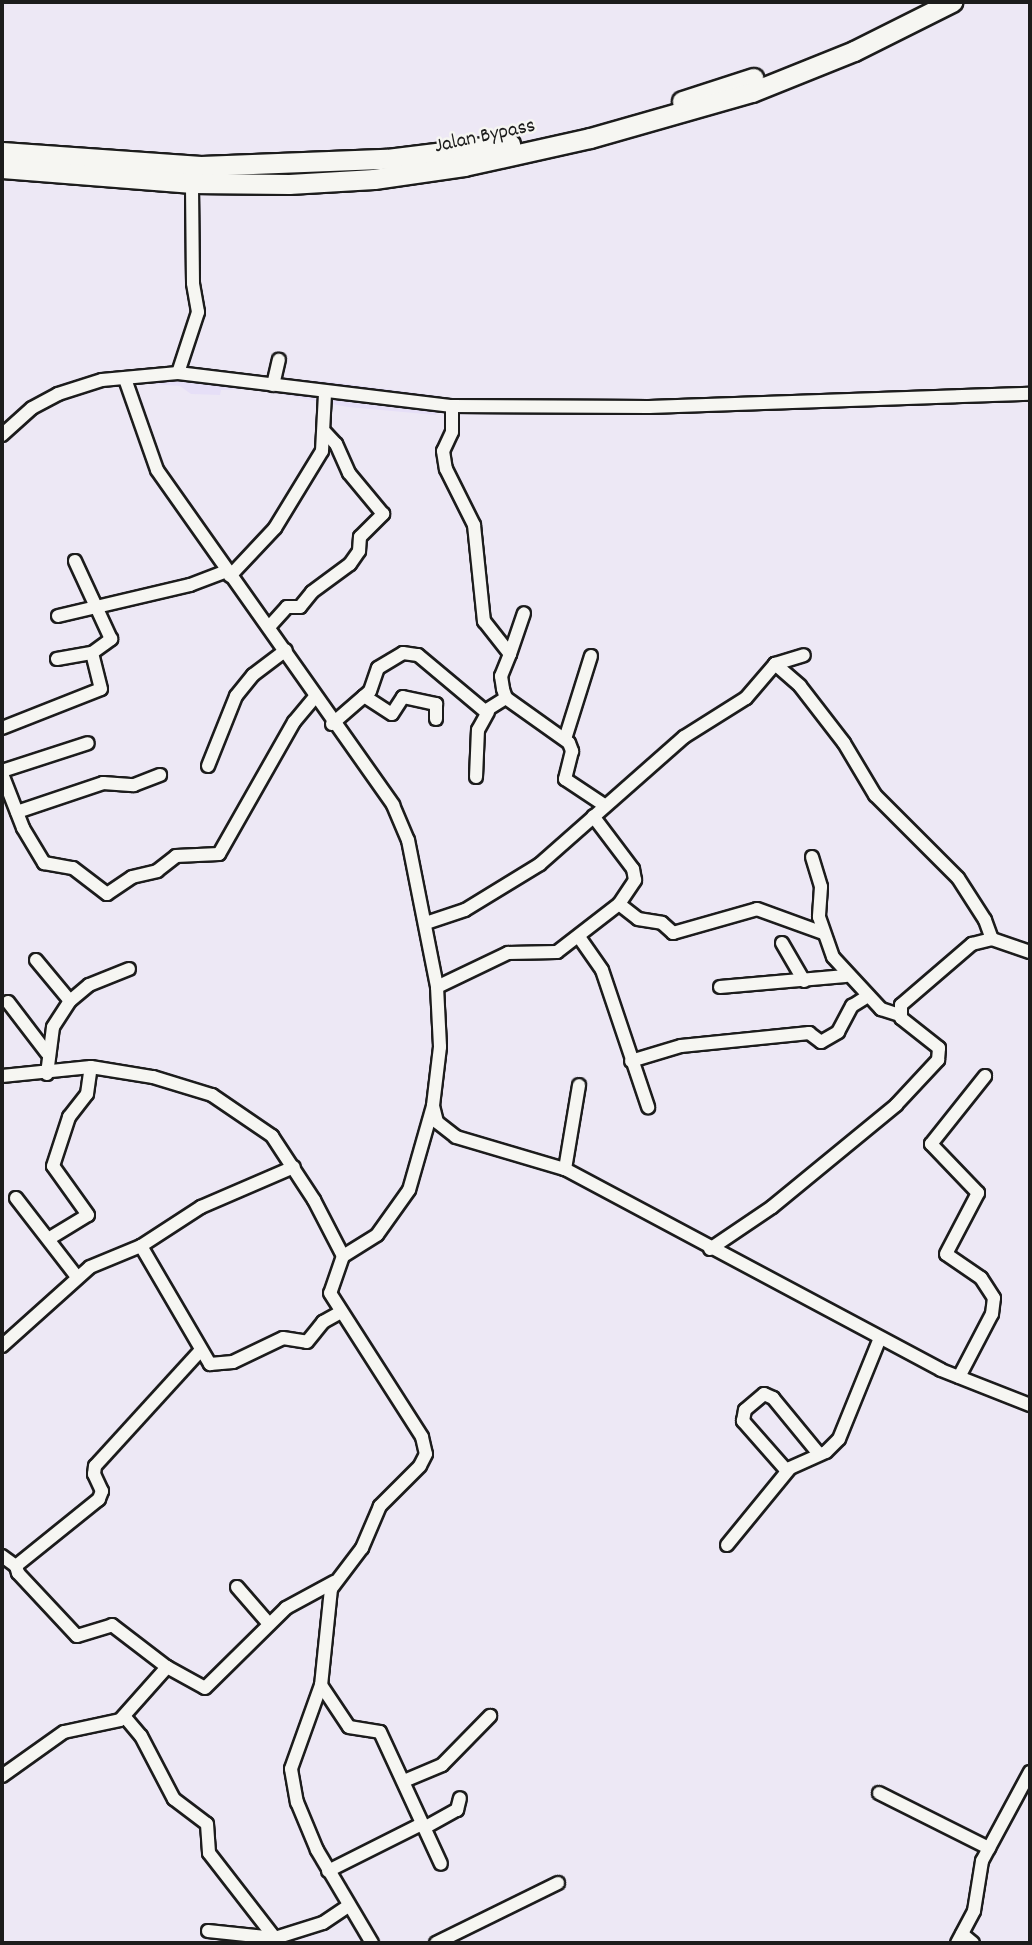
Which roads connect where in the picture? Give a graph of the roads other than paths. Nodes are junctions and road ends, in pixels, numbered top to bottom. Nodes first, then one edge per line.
1 (926, 2) edge
2 (953, 2) edge
3 (2, 152) edge
4 (59, 167) junction
5 (2, 168) edge
6 (192, 183) junction
7 (279, 360) dead end
8 (178, 373) junction
9 (125, 379) junction
10 (273, 386) junction
11 (325, 393) junction
12 (1030, 394) edge
13 (452, 406) junction
14 (325, 432) junction
15 (2, 435) edge
16 (75, 561) dead end
17 (228, 574) junction
18 (98, 607) junction
19 (524, 613) dead end
20 (58, 616) dead end
21 (269, 627) junction
22 (286, 650) junction
23 (92, 653) junction
24 (510, 654) junction
25 (804, 655) dead end
26 (591, 656) dead end
27 (57, 659) dead end
28 (775, 664) junction
29 (364, 696) junction
30 (315, 697) junction
31 (506, 698) junction
32 (488, 712) junction
33 (436, 719) dead end
34 (332, 724) junction
35 (2, 728) edge
36 (565, 739) junction
37 (88, 743) dead end
38 (208, 766) dead end
39 (2, 773) edge
40 (160, 775) dead end
41 (476, 777) dead end
42 (604, 805) junction
43 (17, 812) junction
44 (593, 816) junction
45 (812, 857) dead end
46 (619, 904) junction
47 (426, 923) junction
48 (823, 933) junction
49 (579, 937) junction
50 (992, 939) junction
51 (782, 943) dead end
52 (1030, 951) edge
53 (36, 960) dead end
54 (129, 969) dead end
55 (846, 976) junction
56 (804, 981) junction
57 (437, 987) junction
58 (720, 987) dead end
59 (868, 996) junction
60 (69, 1001) junction
61 (8, 1002) dead end
62 (899, 1015) junction
63 (47, 1052) junction
64 (631, 1061) junction
65 (91, 1067) junction
66 (47, 1074) junction
67 (2, 1076) edge
68 (985, 1076) dead end
69 (579, 1085) dead end
70 (433, 1106) junction
71 (648, 1107) dead end
72 (294, 1167) junction
73 (565, 1169) junction
74 (16, 1198) dead end
75 (50, 1238) junction
76 (141, 1246) junction
77 (709, 1249) junction
78 (343, 1256) junction
79 (77, 1277) junction
80 (341, 1312) junction
81 (880, 1338) junction
82 (2, 1346) edge
83 (201, 1350) junction
84 (959, 1377) junction
85 (1030, 1405) edge
86 (820, 1454) junction
87 (787, 1471) junction
88 (727, 1545) dead end
89 (2, 1556) edge
90 (16, 1566) junction
91 (334, 1582) junction
92 (237, 1587) dead end
93 (270, 1624) junction
94 (167, 1667) junction
95 (321, 1685) junction
96 (124, 1716) junction
97 (490, 1716) dead end
98 (1030, 1772) edge
99 (2, 1776) edge
100 (404, 1781) junction
101 (879, 1793) dead end
102 (460, 1798) dead end
103 (423, 1826) junction
104 (989, 1848) junction
105 (441, 1864) dead end
106 (328, 1871) junction
107 (558, 1883) dead end
108 (348, 1906) junction
109 (208, 1931) dead end
110 (275, 1938) junction
111 (959, 1939) edge
112 (372, 1943) edge
113 (436, 1943) edge
114 (973, 1943) edge

1 - 4 highway, Jalan Bypass
2 - 6 highway, Jalan Bypass
3 - 4 highway, Jalan Bypass
4 - 5 highway, Jalan Bypass
4 - 6 highway, Jalan Bypass
6 - 8 street
7 - 10 street
8 - 9 street
8 - 10 street
9 - 15 street
9 - 17 street
10 - 11 street
11 - 13 street
11 - 14 street
12 - 13 street
13 - 24 street
14 - 17 street
14 - 21 street
16 - 18 street
17 - 18 street
17 - 21 street
18 - 20 street
18 - 23 street
19 - 24 street
21 - 22 street
22 - 30 street
22 - 38 street
23 - 27 street
23 - 35 street
24 - 31 street
25 - 28 street
26 - 36 street
28 - 42 street
28 - 50 street
29 - 32 street
29 - 33 street
29 - 34 street
30 - 34 street
30 - 43 street
31 - 32 street
31 - 36 street
32 - 41 street
34 - 47 street
36 - 42 street
37 - 39 street
39 - 43 street
40 - 43 street
42 - 44 street
44 - 46 street
44 - 47 street
45 - 48 street
46 - 48 street
46 - 49 street
47 - 57 street
48 - 55 street
49 - 57 street
49 - 64 street
50 - 52 street
50 - 62 street
51 - 56 street
53 - 60 street
54 - 60 street
55 - 56 street
55 - 59 street
56 - 58 street
57 - 70 street
59 - 62 street
59 - 64 street
60 - 63 street
61 - 63 street
62 - 77 street
63 - 66 street
64 - 71 street
65 - 66 street
65 - 72 street
65 - 75 street
66 - 67 street
68 - 84 street
69 - 73 street
70 - 73 street
70 - 78 street
72 - 76 street
72 - 78 street
73 - 77 street
74 - 75 street
75 - 79 street
76 - 79 street
76 - 83 street
77 - 81 street
78 - 80 street
79 - 82 street
80 - 83 street
80 - 91 street
81 - 84 street
81 - 86 street
83 - 90 street
84 - 85 street
86 - 87 street
86 - 87 street
87 - 88 street
89 - 90 street
90 - 94 street
91 - 93 street
91 - 95 street
92 - 93 street
93 - 94 street
94 - 96 street
95 - 100 street
95 - 106 street
96 - 99 street
96 - 110 street
97 - 100 street
98 - 104 street
100 - 103 street
101 - 104 street
102 - 103 street
103 - 105 street
103 - 106 street
104 - 111 street
106 - 108 street
107 - 113 street
108 - 110 street
108 - 112 street
109 - 110 street
111 - 114 street

